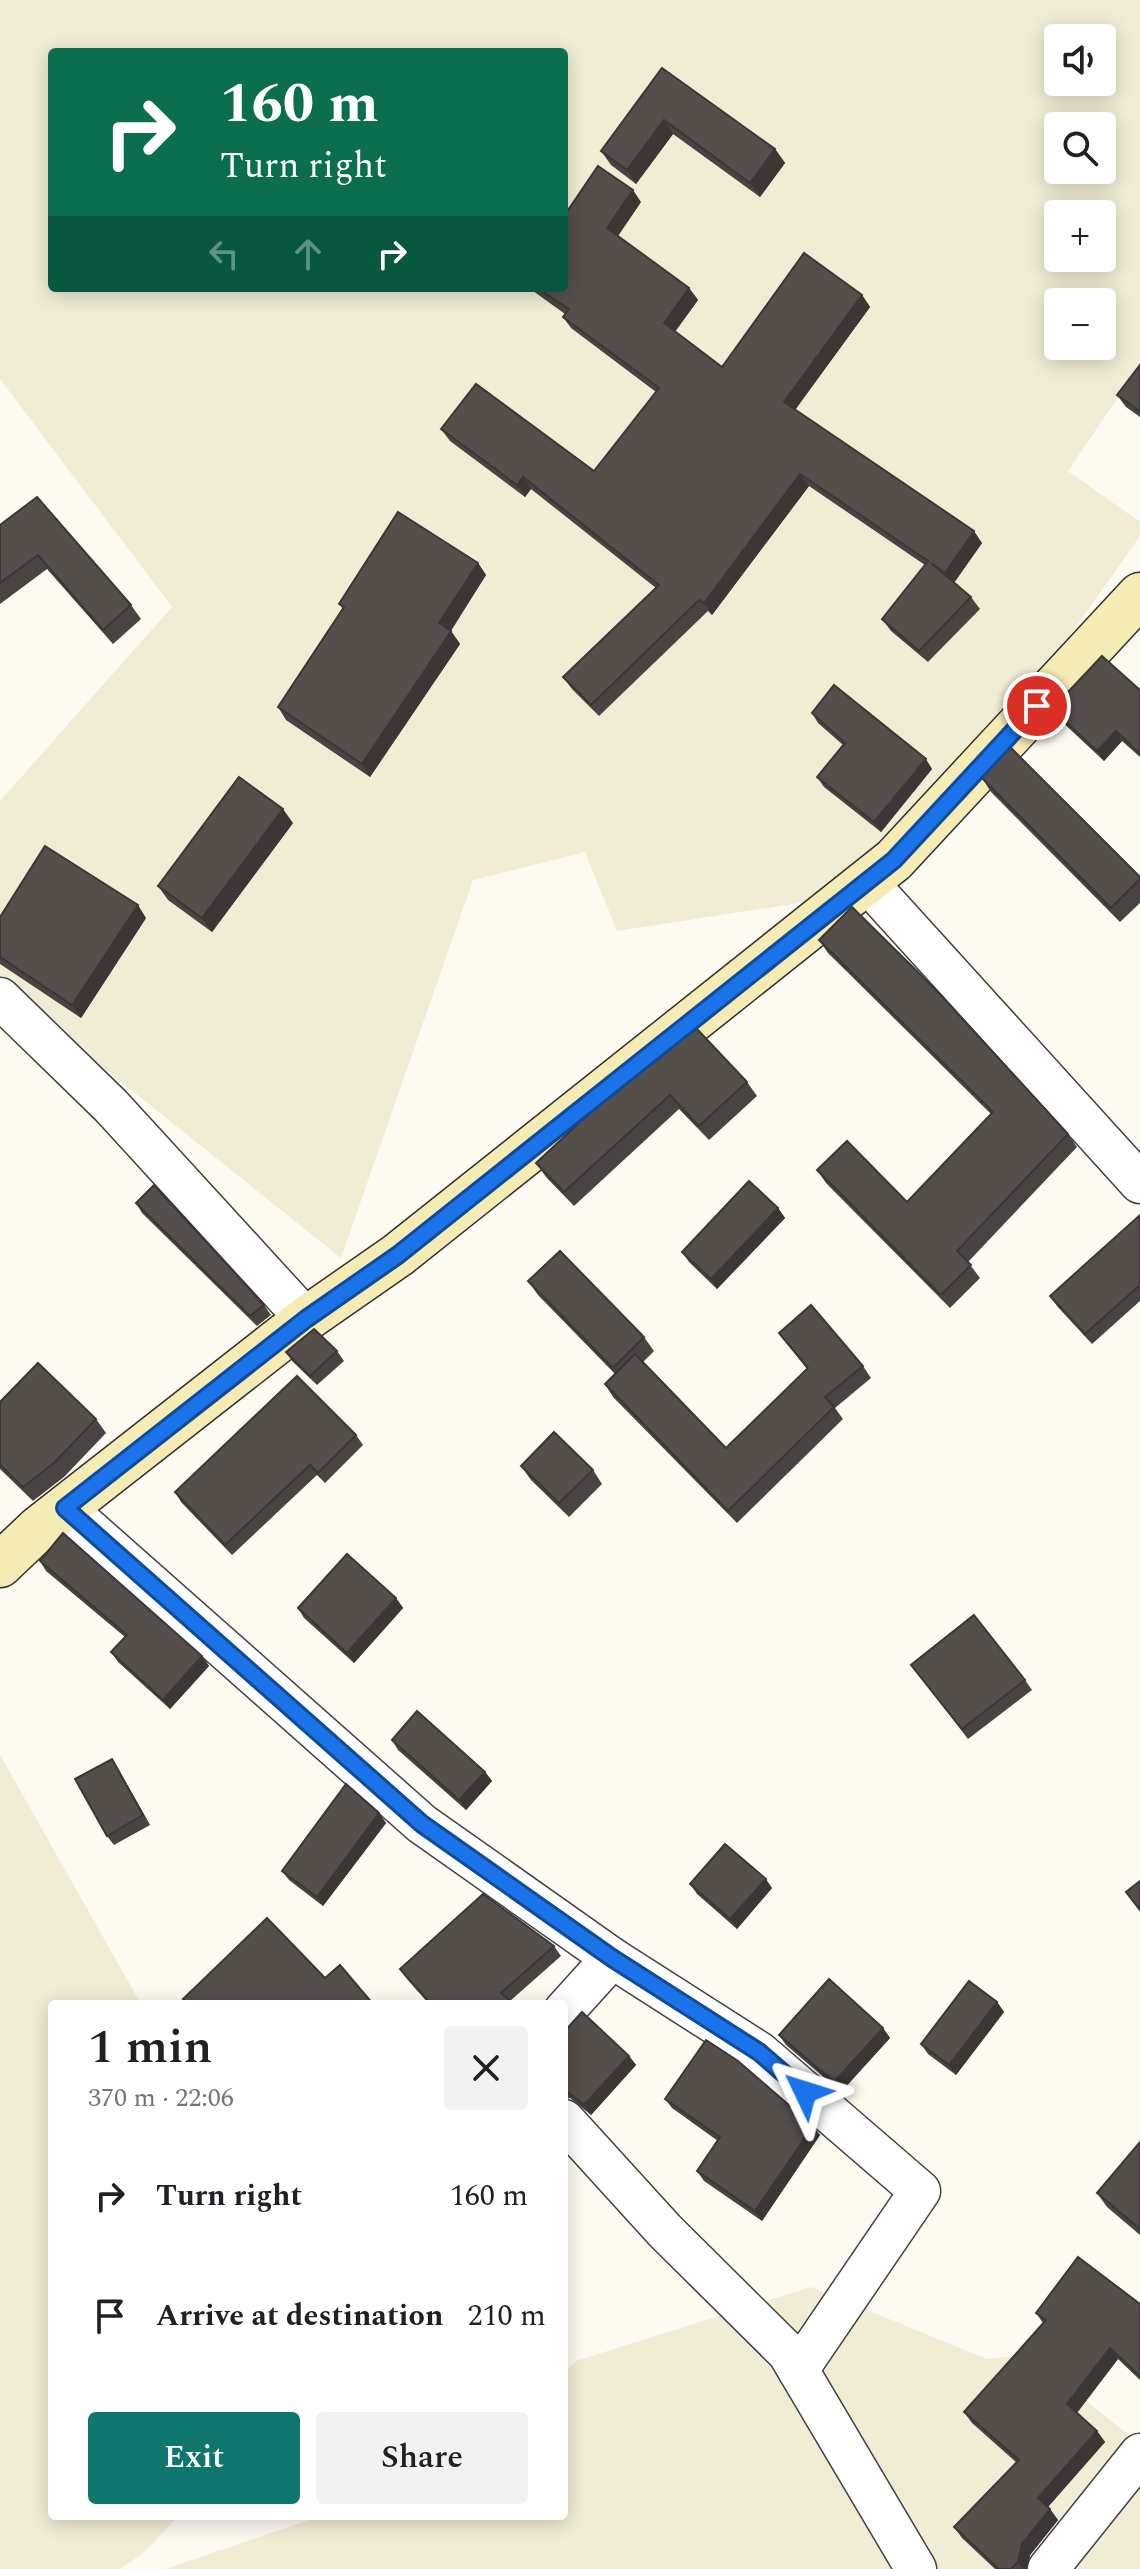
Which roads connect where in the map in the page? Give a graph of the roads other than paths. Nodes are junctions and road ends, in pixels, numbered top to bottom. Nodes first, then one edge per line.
1 (1140, 595) edge
2 (866, 881) junction
3 (0, 998) edge
4 (1140, 1183) edge
5 (306, 1319) junction
6 (65, 1508) junction
7 (0, 1565) edge
8 (612, 1958) junction
9 (568, 2007) edge
10 (568, 2124) edge
11 (798, 2370) junction
12 (1140, 2454) edge
13 (916, 2569) edge
14 (1048, 2569) edge

1 - 2 street
2 - 4 street
2 - 5 street
3 - 5 street
5 - 6 street
6 - 7 street
6 - 8 street
8 - 9 street
8 - 11 street
10 - 11 street
11 - 13 street
12 - 14 street

